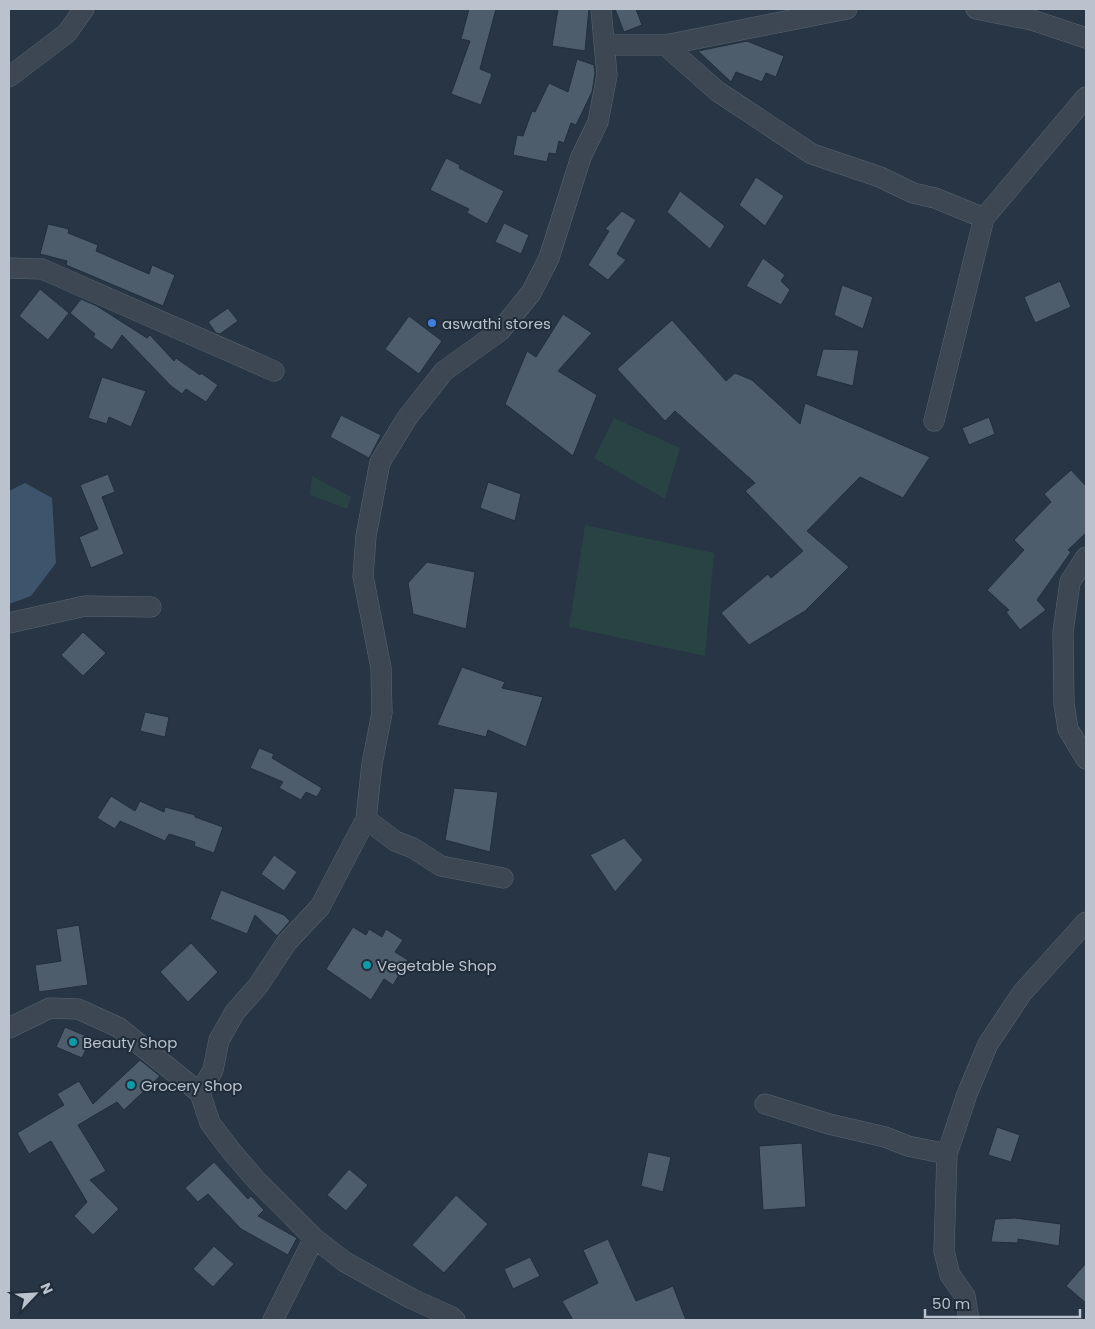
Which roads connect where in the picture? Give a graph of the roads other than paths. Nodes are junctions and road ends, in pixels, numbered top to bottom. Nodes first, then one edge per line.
1 (84, 9) edge
2 (601, 9) edge
3 (847, 9) edge
4 (976, 9) edge
5 (1086, 38) edge
6 (606, 45) junction
7 (665, 45) junction
8 (9, 77) edge
9 (1086, 97) edge
10 (984, 218) junction
11 (9, 268) edge
12 (274, 371) dead end
13 (934, 421) dead end
14 (1086, 557) edge
15 (151, 607) dead end
16 (9, 623) edge
17 (1086, 759) edge
18 (366, 819) junction
19 (502, 878) dead end
20 (1086, 922) edge
21 (9, 1028) edge
22 (200, 1093) junction
23 (765, 1104) dead end
24 (947, 1154) junction
25 (314, 1238) junction
26 (273, 1320) edge
27 (454, 1320) edge
28 (969, 1320) edge

1 - 8 street
2 - 6 street
3 - 7 street
4 - 5 street
6 - 7 street
6 - 18 street
7 - 10 street
9 - 10 street
10 - 13 street
11 - 12 street
14 - 17 street
15 - 16 street
18 - 19 street
18 - 22 street
20 - 24 street
21 - 22 street
22 - 25 street
23 - 24 street
24 - 28 street
25 - 26 street
25 - 27 street

